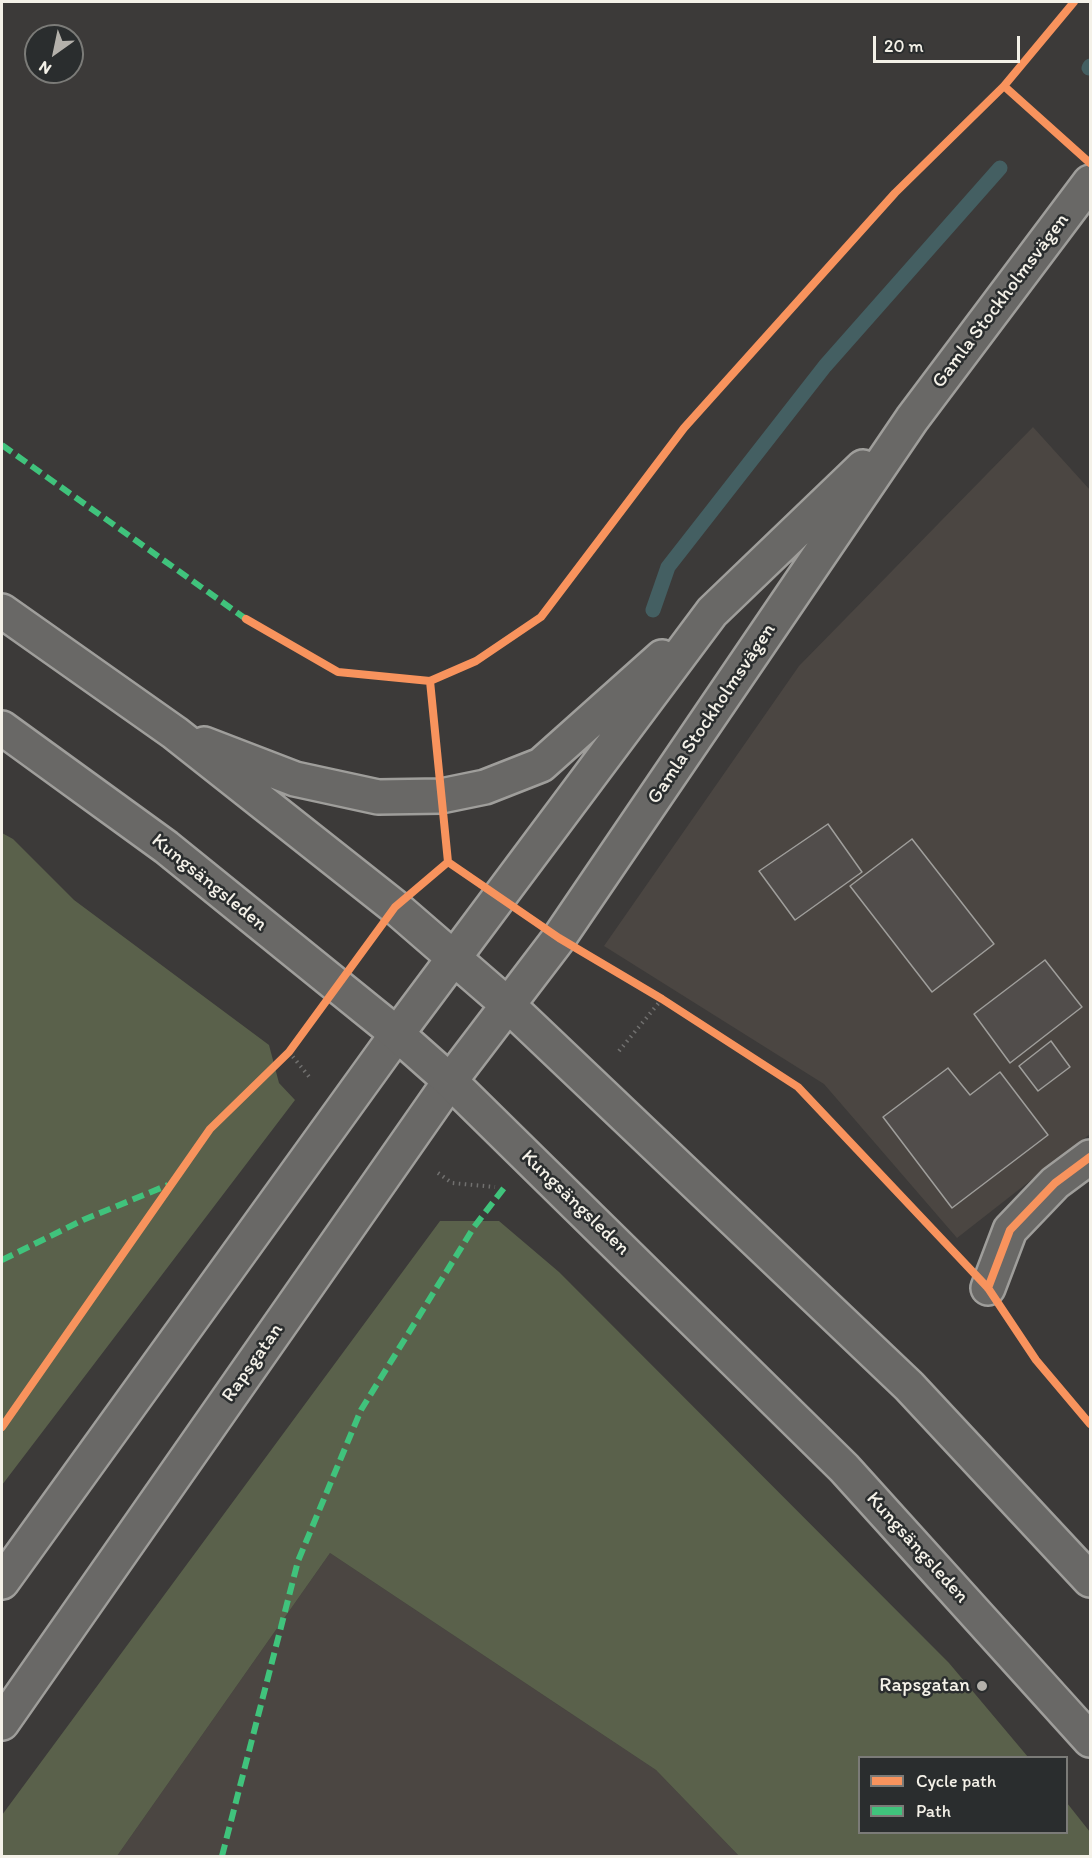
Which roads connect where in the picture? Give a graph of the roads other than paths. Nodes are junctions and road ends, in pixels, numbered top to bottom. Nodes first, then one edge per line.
1 (1090, 182) edge
2 (912, 419) junction
3 (2, 611) edge
4 (712, 612) junction
5 (2, 728) edge
6 (175, 733) junction
7 (454, 959) junction
8 (508, 1005) junction
9 (397, 1034) junction
10 (450, 1081) junction
11 (1090, 1157) edge
12 (988, 1288) dead end
13 (1090, 1580) edge
14 (2, 1582) edge
15 (2, 1723) edge
16 (1090, 1740) edge

1 - 2 main road, Gamla Stockholmsvägen
2 - 4 main road, Gamla Stockholmsvägen
2 - 8 main road, Gamla Stockholmsvägen
3 - 6 main road
4 - 6 main road
4 - 7 main road, Gamla Stockholmsvägen
5 - 9 main road, Kungsängsleden
6 - 7 main road
7 - 8 main road
7 - 9 main road
8 - 10 main road, Rapsgatan
8 - 13 main road
9 - 10 main road, Kungsängsleden
9 - 14 main road
10 - 15 main road, Rapsgatan
10 - 16 main road, Kungsängsleden
11 - 12 main road

